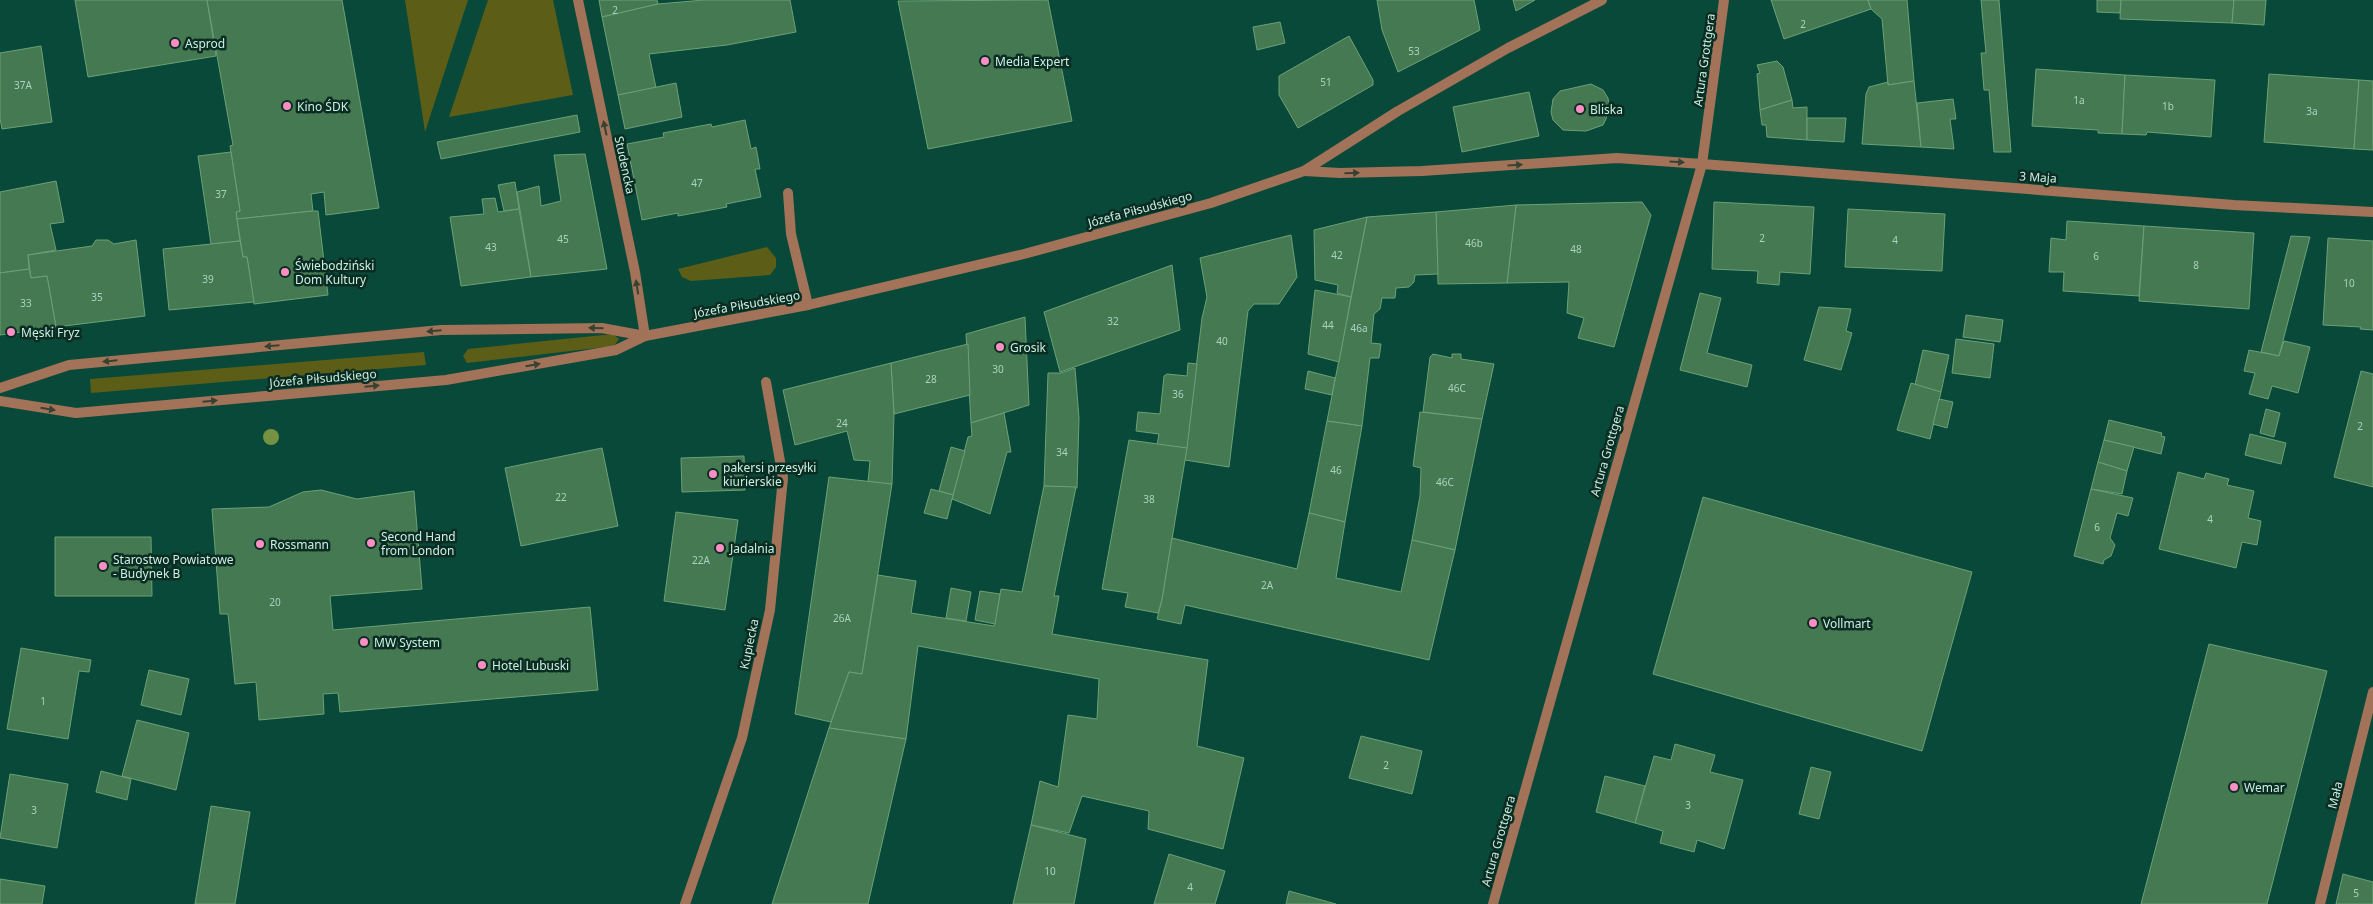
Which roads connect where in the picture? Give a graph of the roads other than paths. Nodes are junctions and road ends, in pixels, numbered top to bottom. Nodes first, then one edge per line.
1 (578, 0) edge
2 (1602, 0) edge
3 (1724, 0) edge
4 (1702, 164) junction
5 (1304, 171) junction
6 (788, 193) dead end
7 (2373, 212) edge
8 (808, 305) junction
9 (644, 336) junction
10 (766, 382) dead end
11 (0, 388) edge
12 (0, 401) edge
13 (2373, 692) edge
14 (685, 904) edge
15 (1494, 904) edge
16 (2320, 904) edge

9 -> 1 street, Studencka
2 - 5 street, Józefa Piłsudskiego
3 - 4 street, Artura Grottgera
5 -> 4 street, 3 Maja
4 - 7 street, 3 Maja
4 - 15 street, Artura Grottgera
5 - 8 street, Józefa Piłsudskiego
6 - 8 street
8 - 9 street, Józefa Piłsudskiego
9 -> 11 street, Józefa Piłsudskiego
12 -> 9 street, Józefa Piłsudskiego
10 - 14 street, Kupiecka
13 - 16 street, Mała

